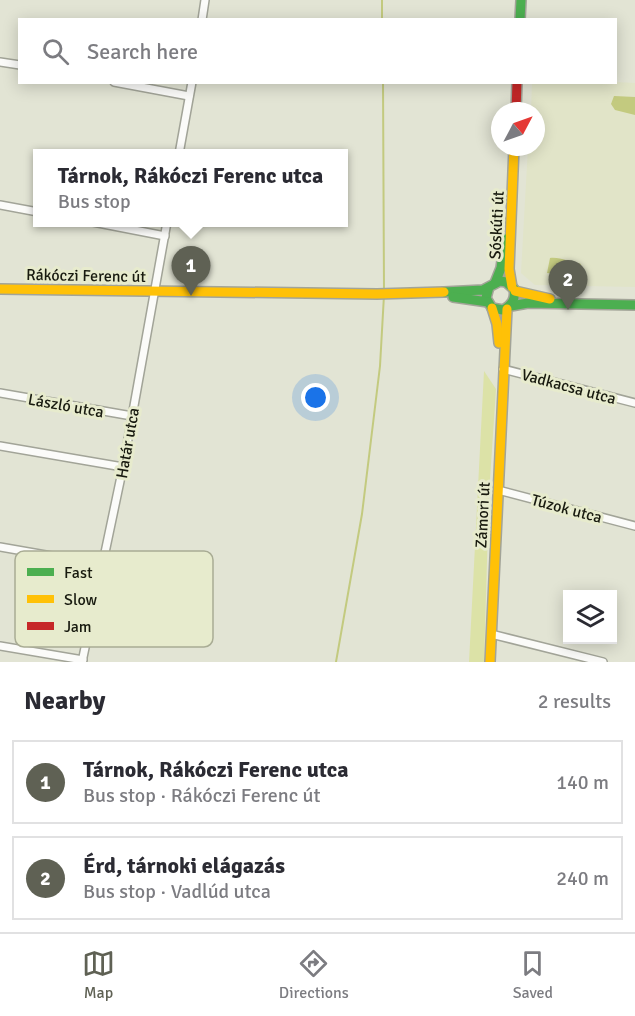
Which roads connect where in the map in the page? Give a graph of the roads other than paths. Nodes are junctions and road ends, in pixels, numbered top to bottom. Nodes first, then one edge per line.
1 (206, 0) edge
2 (520, 0) edge
3 (202, 18) edge
4 (520, 18) edge
5 (0, 62) edge
6 (18, 65) edge
7 (125, 84) edge
8 (192, 84) edge
9 (517, 84) edge
10 (189, 96) junction
11 (516, 102) edge
12 (180, 149) edge
13 (514, 156) edge
14 (513, 165) junction
15 (0, 205) edge
16 (33, 211) edge
17 (119, 227) edge
18 (166, 227) edge
19 (165, 236) junction
20 (492, 285) junction
21 (0, 289) edge
22 (513, 289) junction
23 (154, 291) junction
24 (420, 293) junction
25 (579, 303) junction
26 (490, 305) junction
27 (635, 305) edge
28 (509, 308) junction
29 (502, 369) junction
30 (0, 393) edge
31 (635, 403) edge
32 (132, 416) junction
33 (0, 446) edge
34 (123, 467) junction
35 (498, 490) junction
36 (635, 526) edge
37 (0, 547) edge
38 (23, 551) edge
39 (106, 551) edge
40 (491, 634) junction
41 (0, 646) edge
42 (82, 661) edge
43 (490, 662) edge
44 (603, 662) edge

1 - 3 street
2 - 4 main road
5 - 6 street
7 - 10 street
8 - 10 street
9 - 11 main road
10 - 12 street
13 - 14 main road, Sóskúti út
14 - 20 main road, Sóskúti út
14 - 22 main road, Sóskúti út
15 - 16 street
17 - 19 street
18 - 19 street, Határ utca
19 - 23 street, Határ utca
20 - 22 main road
20 - 24 main road
20 - 26 main road
21 - 23 main road, Rákóczi Ferenc út
22 - 25 main road
22 - 28 main road
23 - 24 main road, Rákóczi Ferenc út
23 - 32 street, Határ utca
24 - 26 main road
25 - 27 main road
25 - 28 main road
26 - 28 main road
26 - 29 main road, Zámori út
28 - 29 main road, Zámori út
29 - 31 street, Vadkacsa utca
29 - 35 main road, Zámori út
30 - 32 street, László utca
32 - 34 street, Határ utca
33 - 34 street
34 - 39 street, Határ utca
35 - 36 street, Túzok utca
35 - 40 main road, Zámori út
37 - 38 street
40 - 43 main road, Zámori út
40 - 44 street
41 - 42 street

